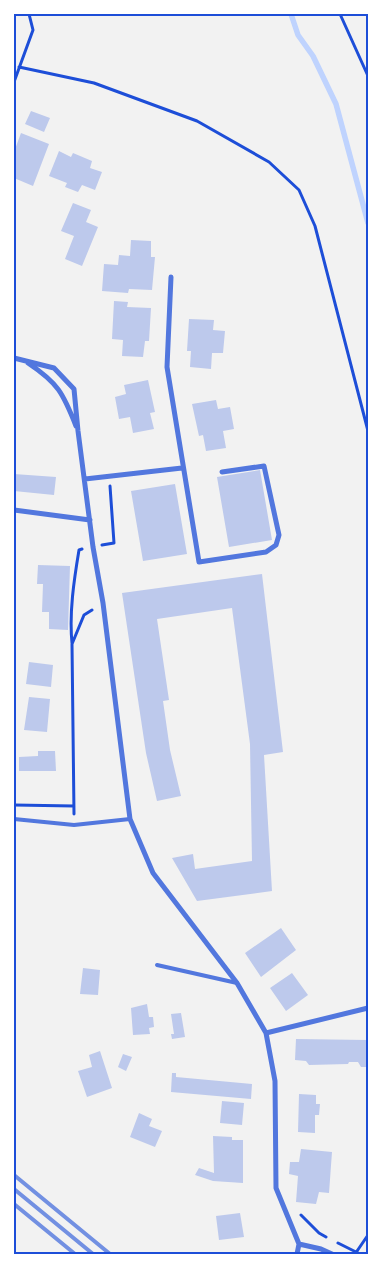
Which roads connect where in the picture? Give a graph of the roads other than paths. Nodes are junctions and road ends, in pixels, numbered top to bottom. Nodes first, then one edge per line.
1 (171, 277) dead end
2 (14, 358) edge
3 (25, 361) junction
4 (78, 431) junction
5 (182, 468) junction
6 (222, 472) dead end
7 (84, 479) junction
8 (14, 510) edge
9 (90, 520) junction
10 (14, 819) edge
11 (130, 819) junction
12 (157, 965) dead end
13 (237, 983) junction
14 (368, 1008) edge
15 (266, 1033) junction
16 (299, 1244) junction
17 (297, 1254) edge
18 (332, 1254) edge

1 - 5 street
2 - 3 street
3 - 4 street
3 - 4 street
4 - 7 street
5 - 6 street
5 - 7 street
7 - 9 street
8 - 9 street
9 - 11 street
10 - 11 lane
11 - 13 street
12 - 13 lane
13 - 15 street
14 - 15 street
15 - 16 street
16 - 17 street
16 - 18 street

